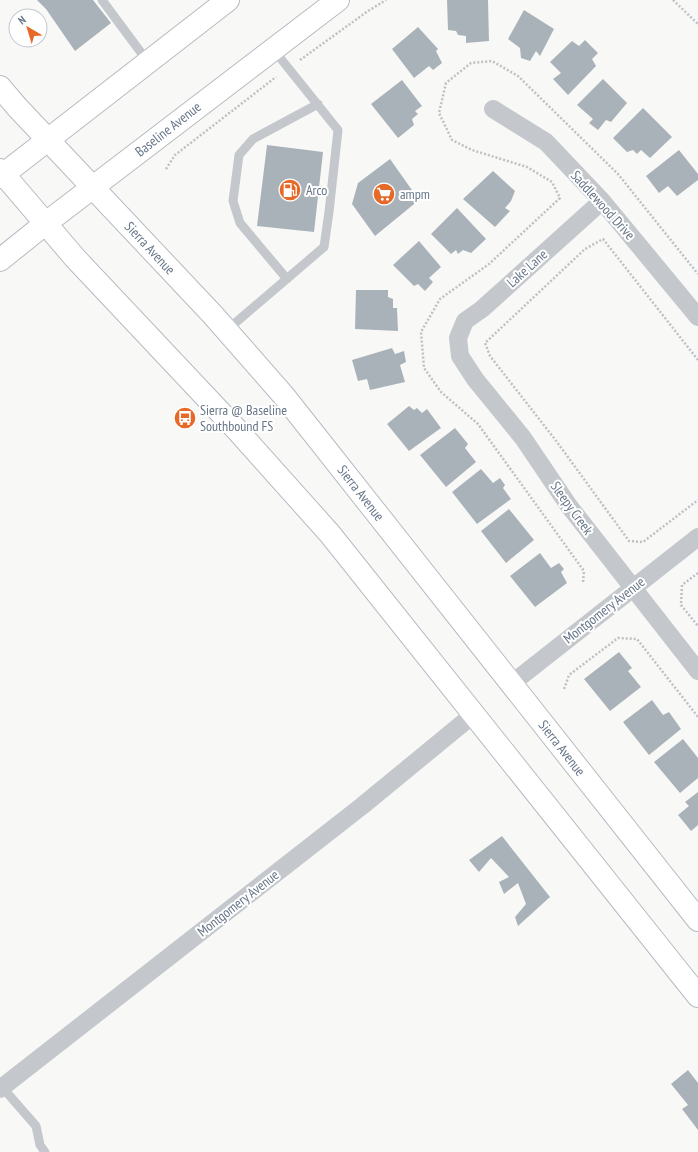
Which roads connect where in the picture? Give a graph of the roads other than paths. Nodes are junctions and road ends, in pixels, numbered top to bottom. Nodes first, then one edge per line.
1 (102, 0) edge
2 (228, 0) edge
3 (338, 0) edge
4 (273, 48) junction
5 (148, 62) junction
6 (0, 87) edge
7 (318, 104) junction
8 (494, 109) dead end
9 (48, 140) junction
10 (1, 174) edge
11 (92, 187) junction
12 (602, 201) junction
13 (46, 223) junction
14 (0, 260) edge
15 (287, 280) junction
16 (698, 317) edge
17 (227, 330) junction
18 (458, 338) joint
19 (698, 538) edge
20 (632, 588) junction
21 (698, 671) edge
22 (511, 684) junction
23 (474, 714) junction
24 (698, 920) edge
25 (698, 996) edge
26 (1, 1088) edge
27 (45, 1152) edge

1 - 5 lane
2 - 5 main road
3 - 4 main road, Baseline Avenue
4 - 7 lane
4 - 11 main road, Baseline Avenue
5 - 9 main road
6 - 9 main road, Sierra Avenue
7 - 15 lane
7 - 15 lane
8 - 12 street, Saddlewood Drive
9 - 10 main road
9 - 11 main road, Sierra Avenue
10 - 13 main road
11 - 13 main road, Baseline Avenue
11 - 17 main road, Sierra Avenue
12 - 16 street, Saddlewood Drive
12 - 18 street, Lake Lane
13 - 14 main road, Baseline Avenue
13 - 23 main road
15 - 17 lane
17 - 22 main road, Sierra Avenue
18 - 20 street, Sleepy Creek
19 - 20 street, Montgomery Avenue
20 - 21 street, Sleepy Creek
20 - 22 street, Montgomery Avenue
22 - 24 main road, Sierra Avenue
23 - 25 main road
23 - 26 street, Montgomery Avenue
26 - 27 lane

